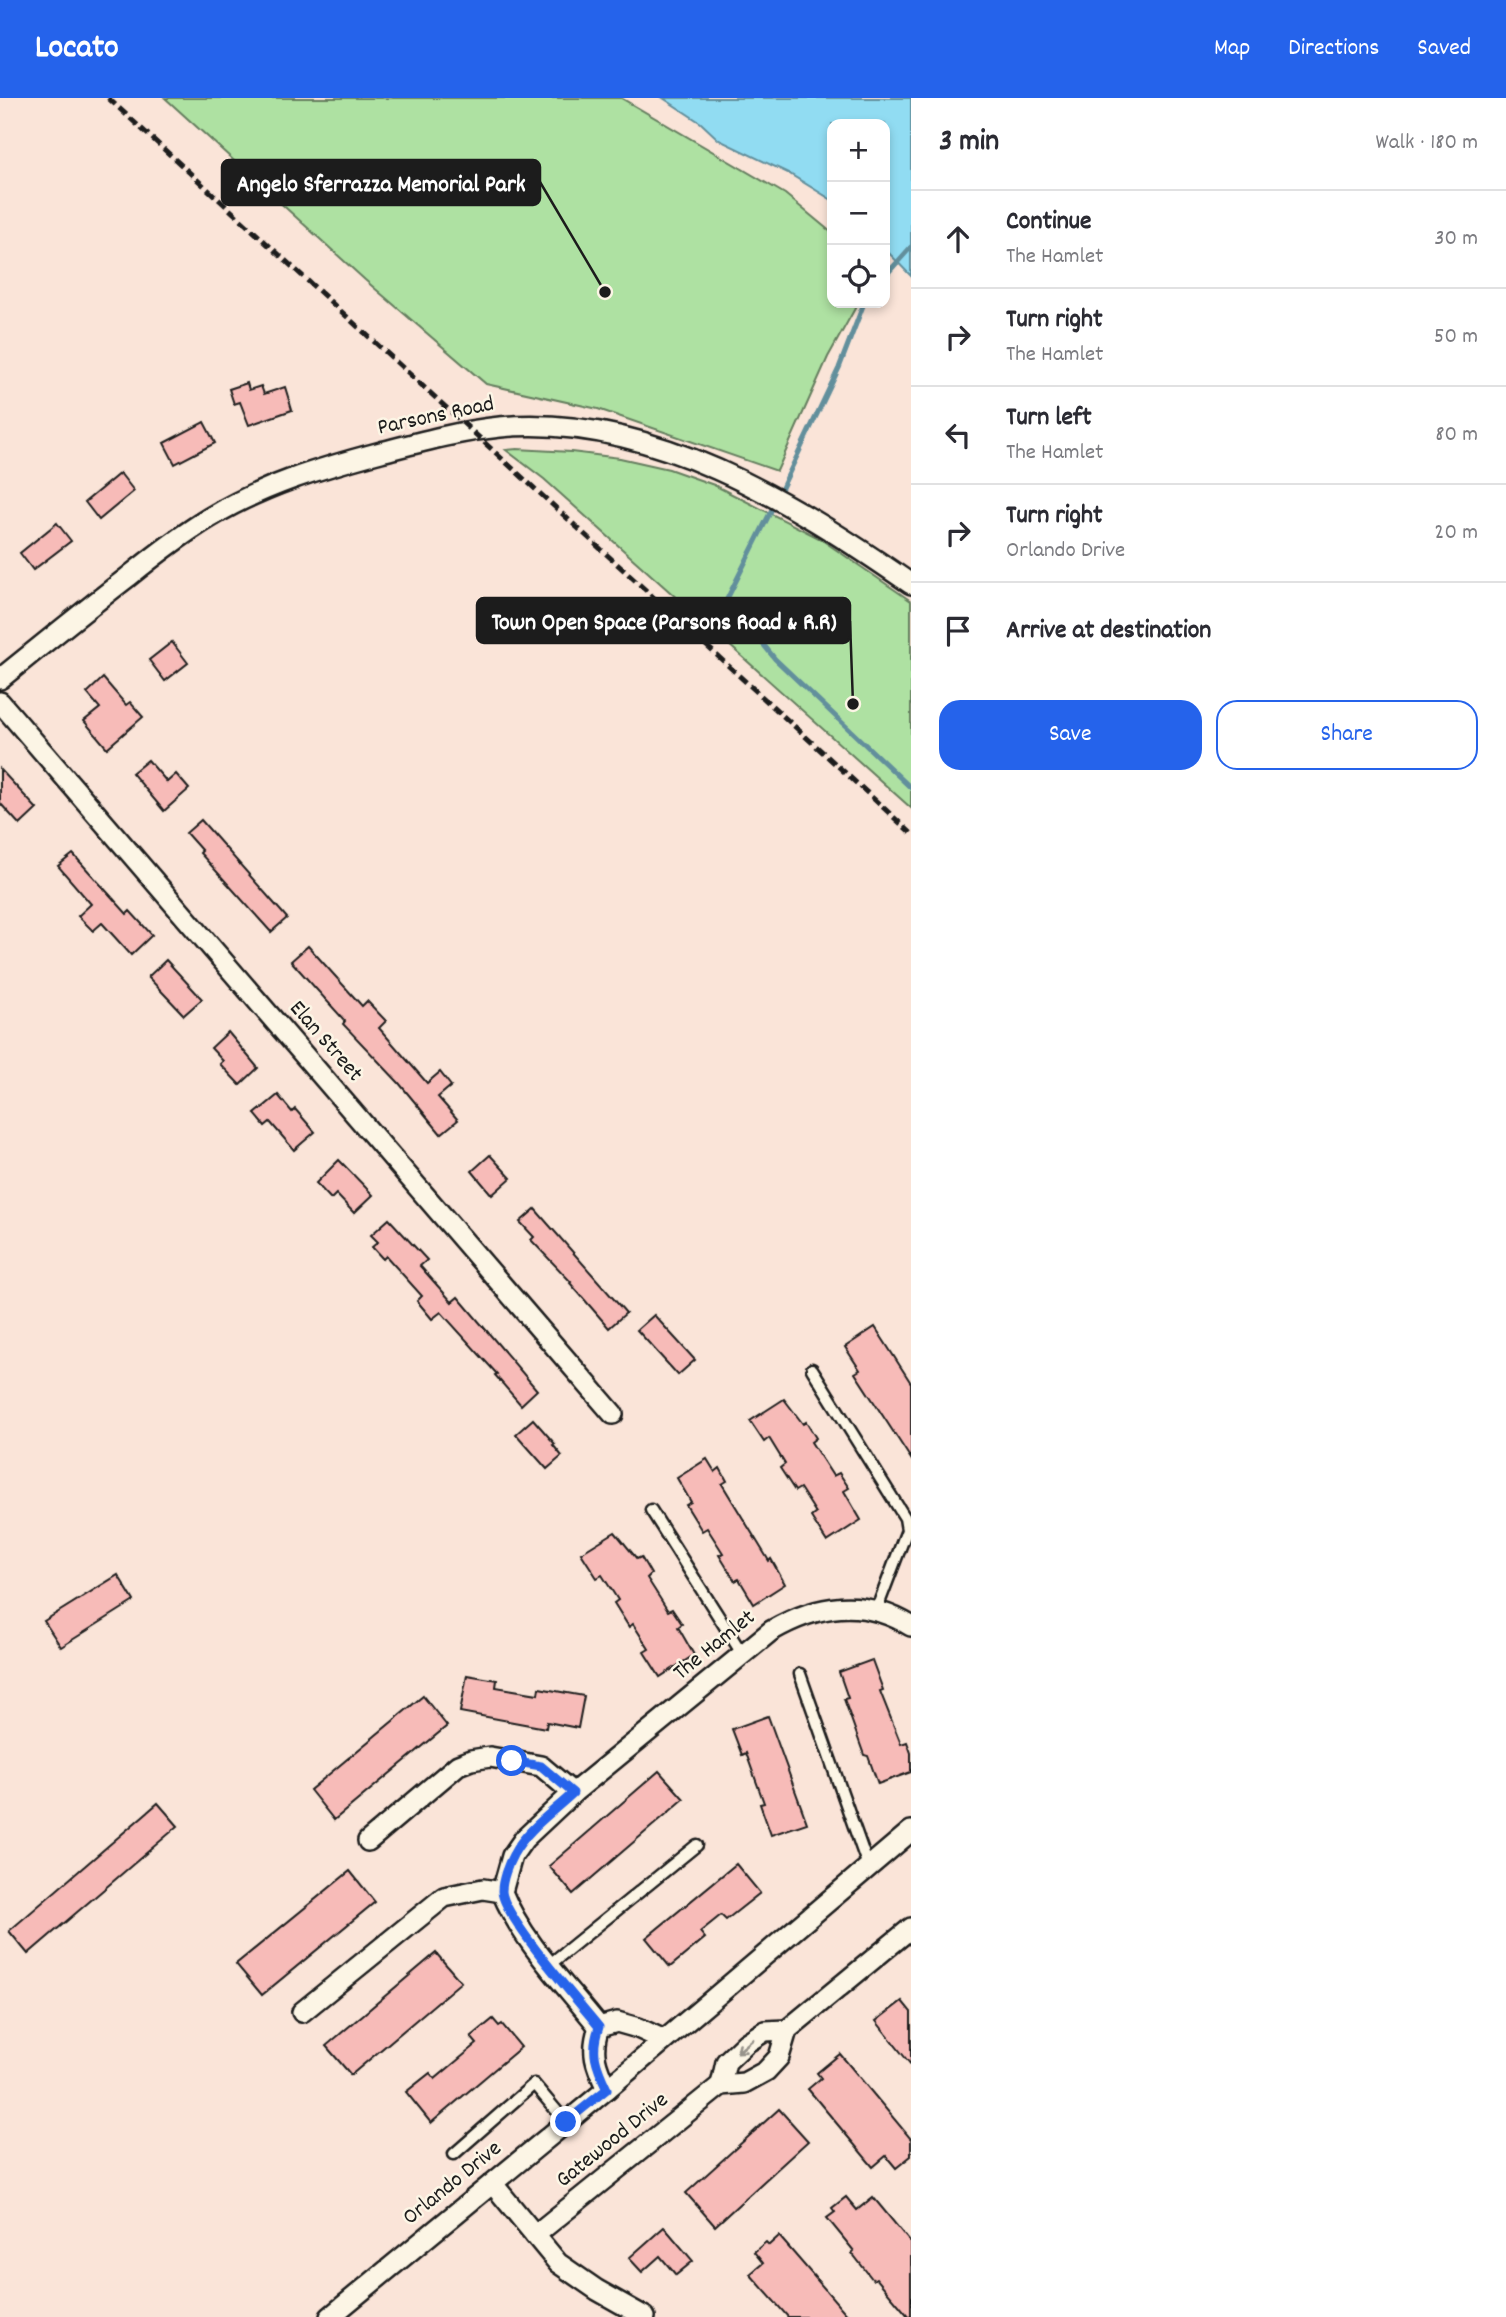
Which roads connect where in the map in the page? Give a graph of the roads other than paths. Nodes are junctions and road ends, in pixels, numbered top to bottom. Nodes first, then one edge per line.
1 (911, 584) edge
2 (0, 679) edge
3 (0, 702) edge
4 (812, 1368) dead end
5 (613, 1414) dead end
6 (651, 1510) dead end
7 (909, 1533) edge
8 (876, 1611) junction
9 (911, 1626) edge
10 (743, 1655) junction
11 (800, 1674) dead end
12 (573, 1793) junction
13 (911, 1831) edge
14 (368, 1841) dead end
15 (697, 1845) dead end
16 (868, 1866) junction
17 (502, 1892) junction
18 (911, 1928) edge
19 (550, 1965) junction
20 (302, 2012) dead end
21 (599, 2027) junction
22 (787, 2031) junction
23 (664, 2040) junction
24 (721, 2085) junction
25 (607, 2089) junction
26 (566, 2122) junction
27 (454, 2154) dead end
28 (493, 2184) junction
29 (535, 2235) junction
30 (330, 2317) edge
31 (645, 2317) edge

1 - 2 street, Parsons Road
3 - 5 street, Elan Street
4 - 7 lane
6 - 10 lane
7 - 8 lane
8 - 9 street, The Hamlet
8 - 10 street, The Hamlet
10 - 12 street, The Hamlet
11 - 16 lane
12 - 14 street
12 - 17 street, The Hamlet
13 - 16 street
15 - 19 lane
16 - 23 street
17 - 19 street
17 - 20 street
18 - 22 street, Gatewood Drive
19 - 21 street
21 - 23 street
21 - 25 street
22 - 24 street, Gatewood Drive
22 -> 24 street, Gatewood Drive
23 - 25 street
24 - 29 street, Gatewood Drive
25 - 26 street, Orlando Drive
26 - 27 lane
26 - 28 street, Orlando Drive
28 - 29 street
28 - 30 street, Orlando Drive
29 - 31 street

